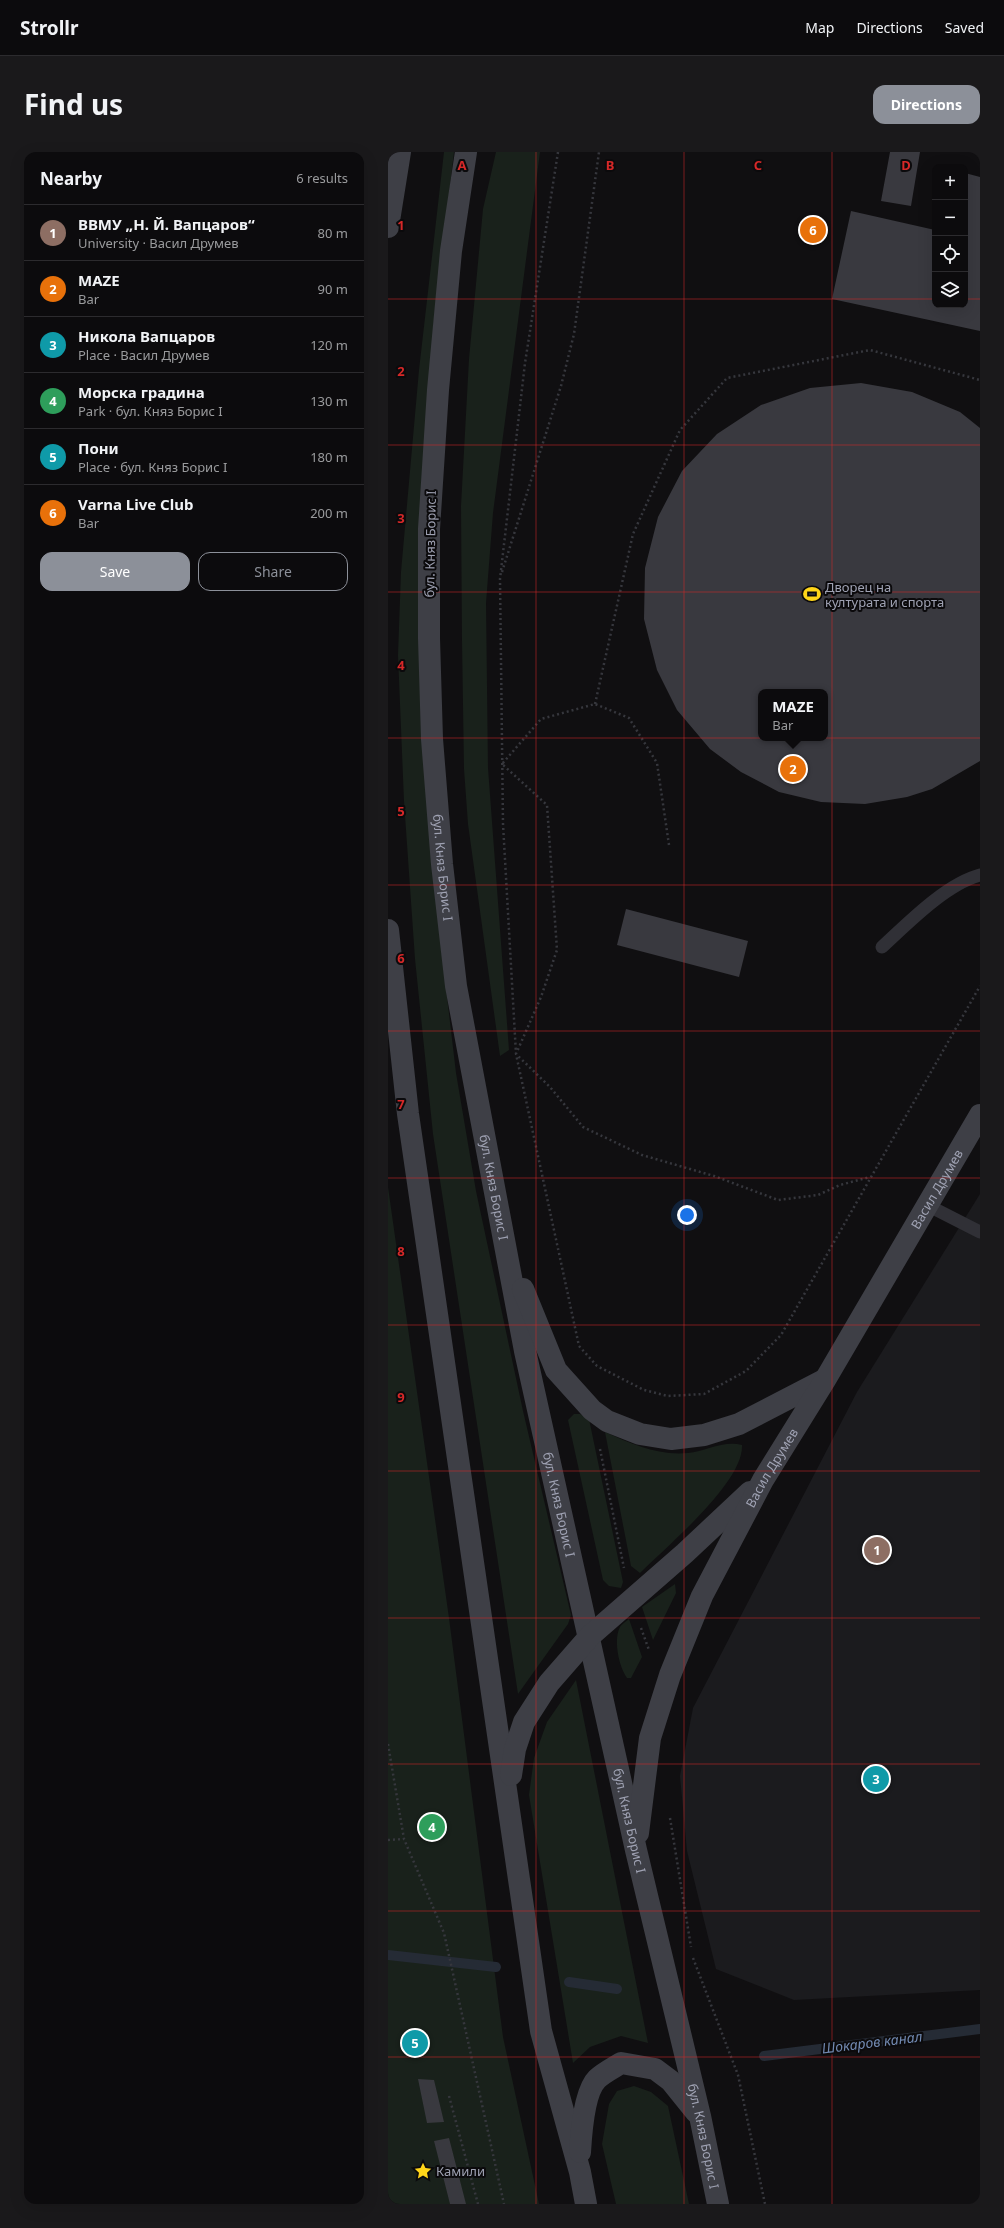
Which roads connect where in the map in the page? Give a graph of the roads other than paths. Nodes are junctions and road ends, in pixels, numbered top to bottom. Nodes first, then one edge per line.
1 (400, 152) edge
2 (466, 152) edge
3 (388, 227) edge
4 (980, 875) edge
5 (388, 930) edge
6 (882, 947) dead end
7 (980, 1115) edge
8 (927, 1205) junction
9 (980, 1232) edge
10 (504, 1241) junction
11 (825, 1380) junction
12 (762, 1480) junction
13 (590, 1636) junction
14 (507, 1794) junction
15 (636, 1850) junction
16 (700, 2116) junction
17 (580, 2172) junction
18 (586, 2204) edge
19 (718, 2204) edge

1 - 3 main road
2 - 10 main road, бул. Княз Борис I
4 - 6 lane
5 - 14 main road
7 - 8 main road, Васил Друмев
8 - 9 lane
8 - 11 main road, Васил Друмев
10 - 11 main road
10 - 13 main road, бул. Княз Борис I
11 - 12 main road, Васил Друмев
12 - 13 main road
12 - 15 main road, Васил Друмев
13 - 14 main road
13 - 15 main road, бул. Княз Борис I
14 - 17 main road
15 - 16 main road, бул. Княз Борис I
16 - 17 main road
16 - 19 main road, бул. Княз Борис I
17 - 18 main road

